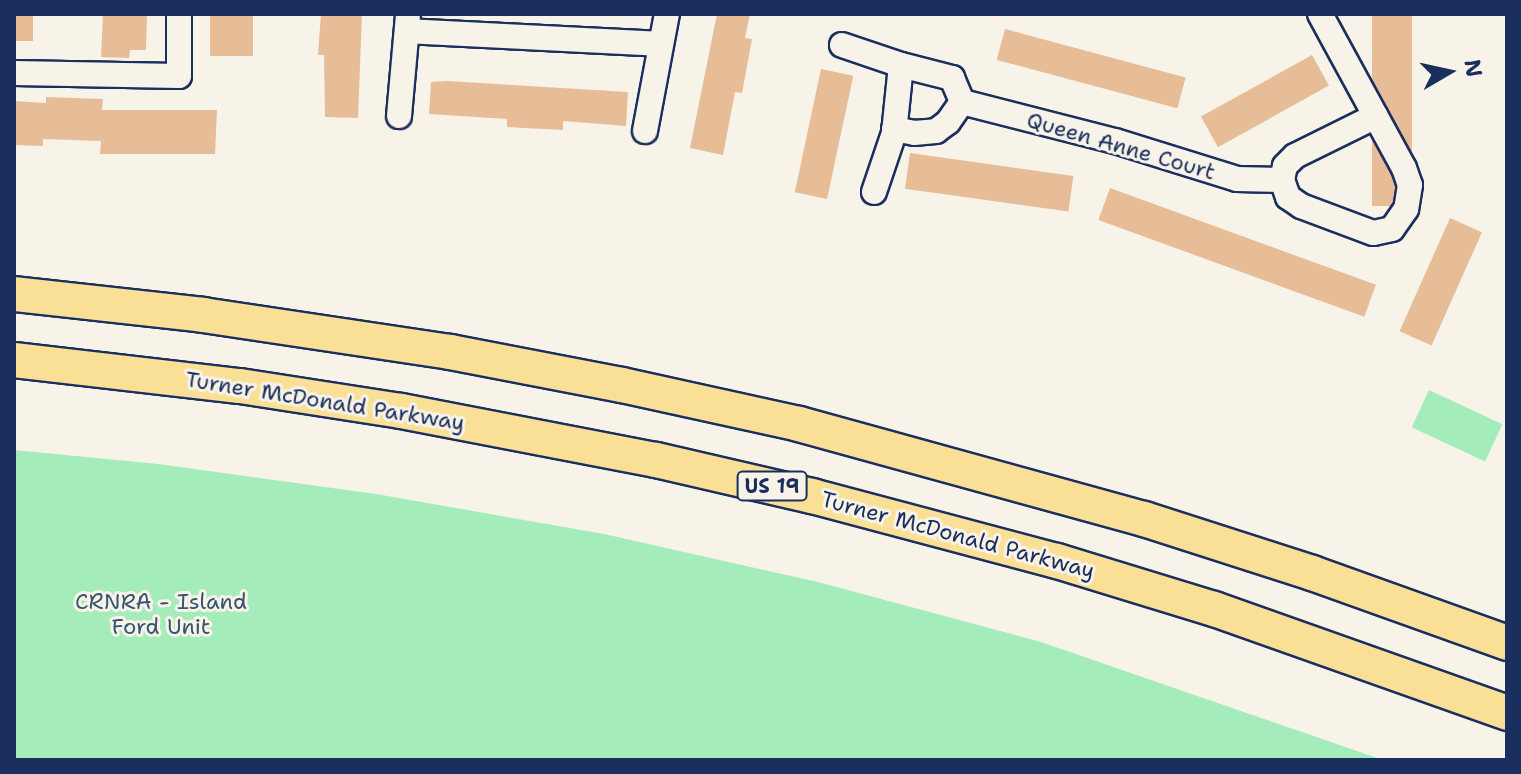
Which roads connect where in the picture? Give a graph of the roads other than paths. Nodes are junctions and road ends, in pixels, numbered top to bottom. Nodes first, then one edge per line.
1 (179, 14) edge
2 (667, 14) edge
3 (1320, 14) edge
4 (408, 22) edge
5 (661, 44) junction
6 (842, 45) dead end
7 (901, 65) junction
8 (14, 73) edge
9 (962, 102) junction
10 (399, 116) dead end
11 (1376, 116) junction
12 (894, 129) junction
13 (645, 131) dead end
14 (1282, 180) junction
15 (874, 192) dead end
16 (14, 294) edge
17 (14, 360) edge
18 (1507, 643) edge
19 (1507, 713) edge

1 - 8 street
2 - 5 street
3 - 11 street
4 - 5 street
4 - 10 street
5 - 13 street
6 - 7 street
7 - 9 street
7 - 12 street
9 - 12 street
9 - 14 street, Queen Anne Court
11 - 14 street
11 - 14 street
12 - 15 street
16 - 18 highway
17 - 19 highway, Turner McDonald Parkway / US 19

